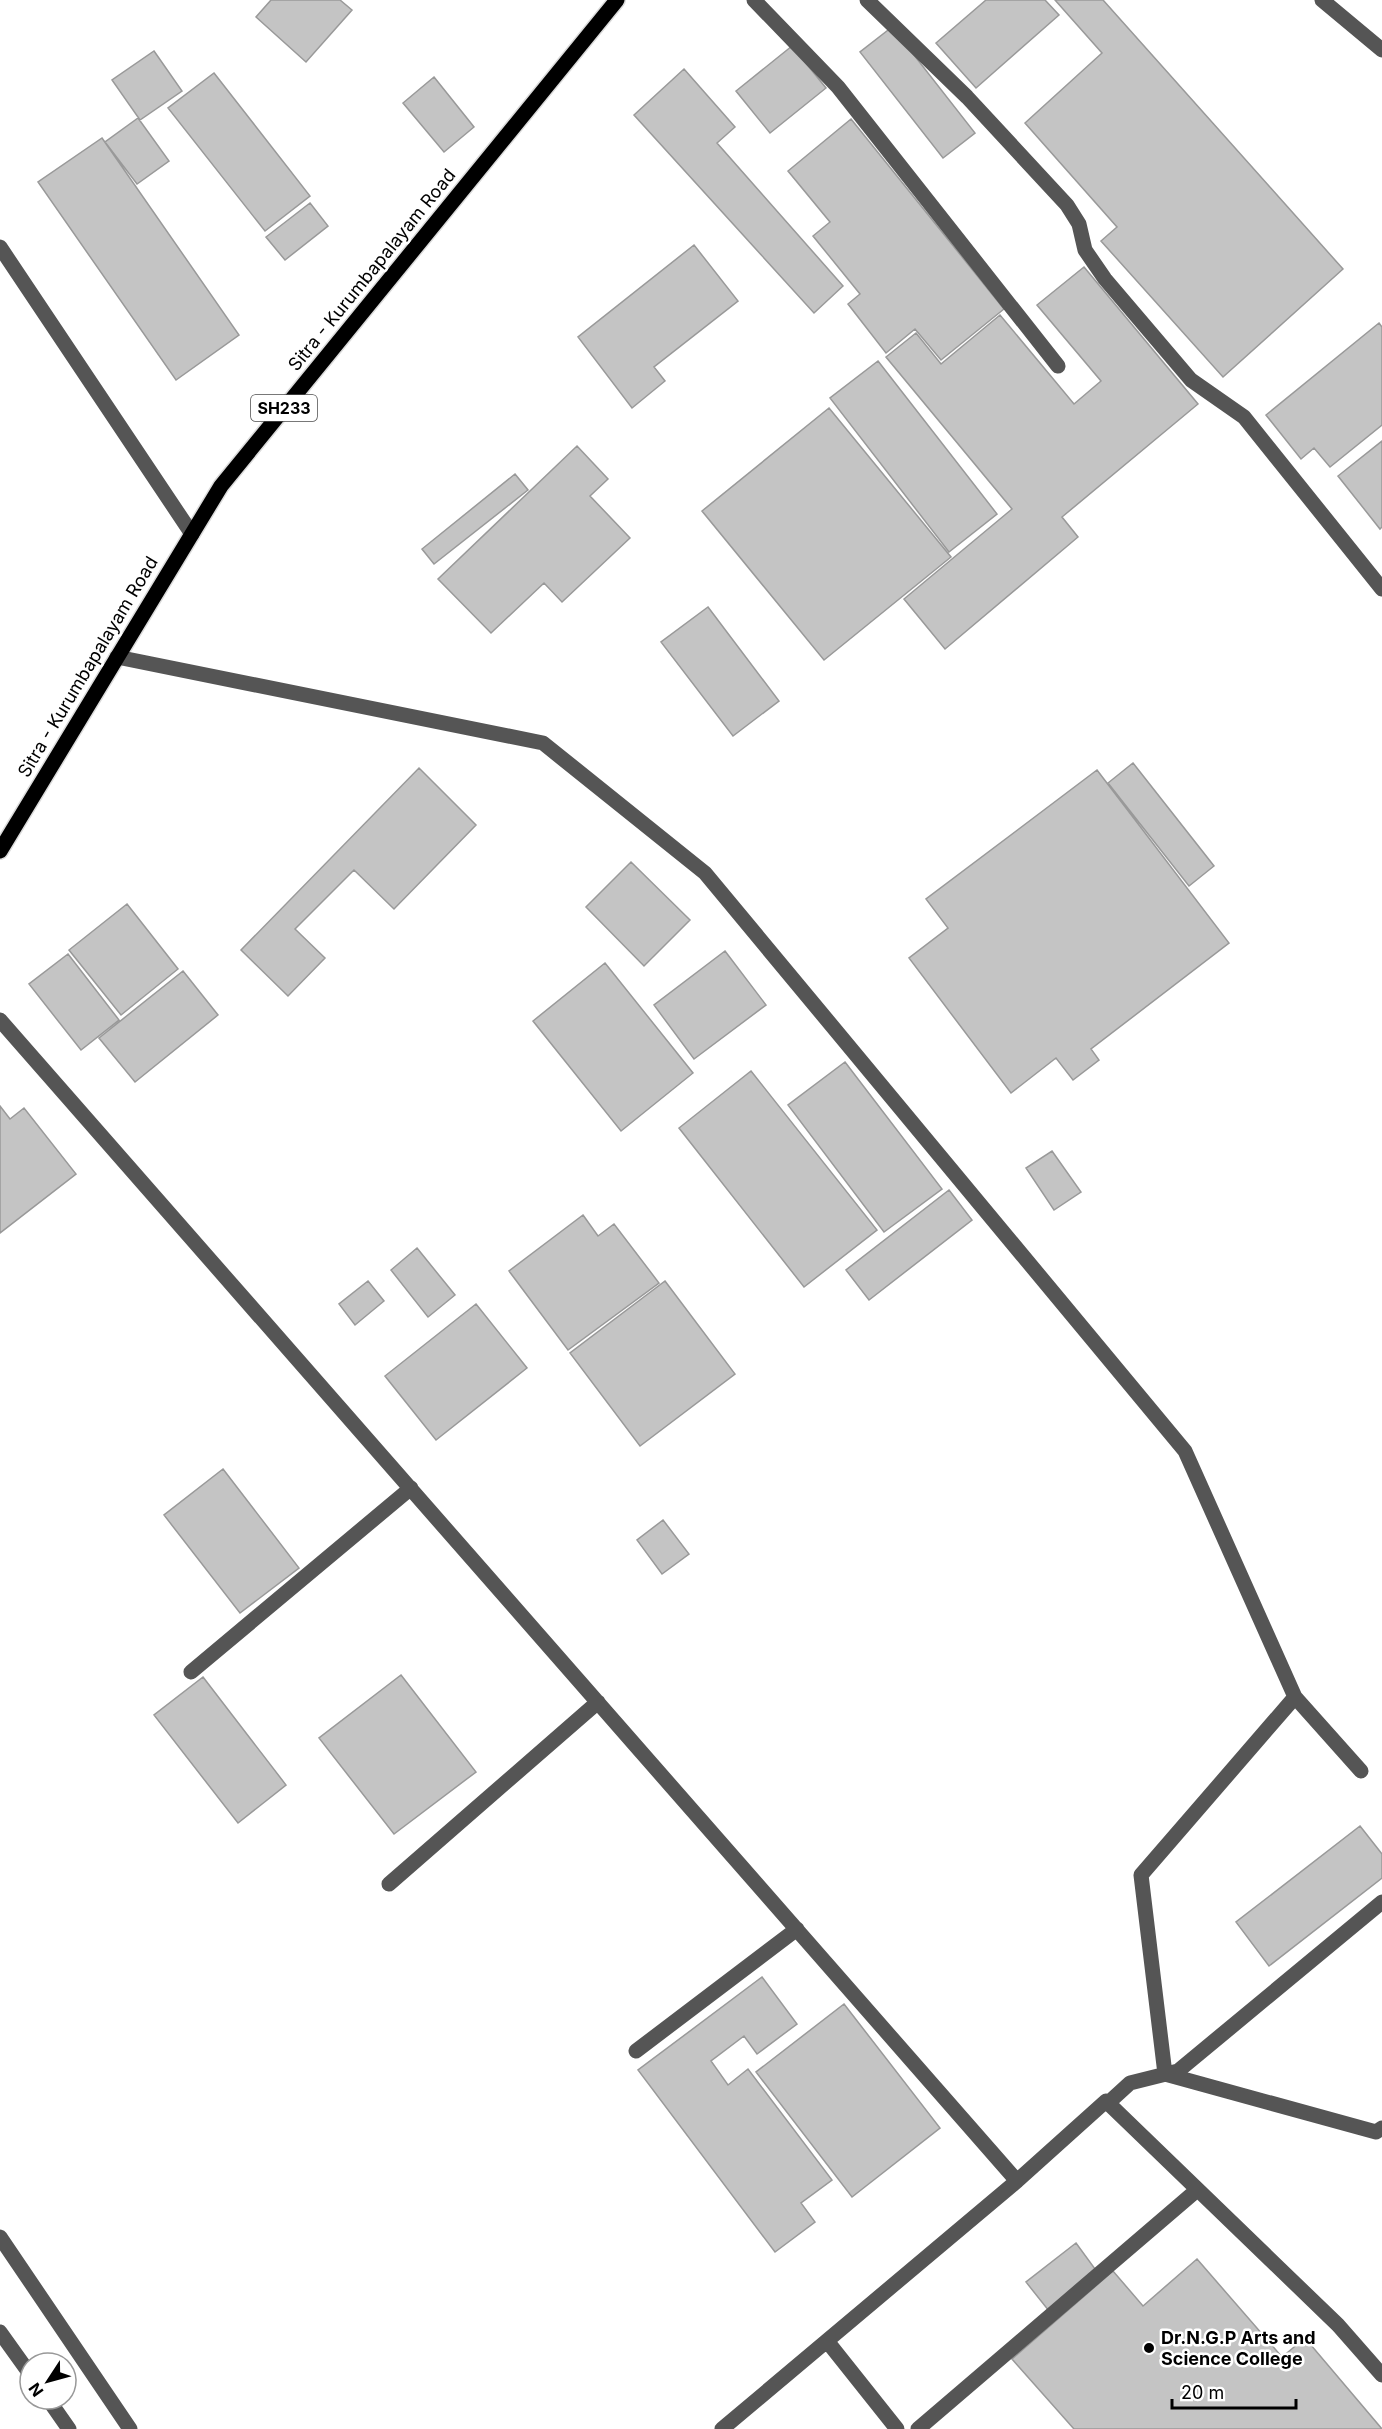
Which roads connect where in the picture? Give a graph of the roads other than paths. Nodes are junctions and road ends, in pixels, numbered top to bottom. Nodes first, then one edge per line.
1 (617, 0) edge
2 (754, 0) edge
3 (867, 0) edge
4 (1322, 0) edge
5 (1382, 50) edge
6 (0, 247) edge
7 (1059, 366) dead end
8 (192, 534) junction
9 (1382, 589) edge
10 (117, 657) junction
11 (0, 851) edge
12 (0, 1020) edge
13 (411, 1488) junction
14 (191, 1672) dead end
15 (1295, 1696) junction
16 (598, 1702) junction
17 (1361, 1771) dead end
18 (389, 1884) dead end
19 (1382, 1902) edge
20 (796, 1929) junction
21 (636, 2051) dead end
22 (1165, 2074) junction
23 (1107, 2103) junction
24 (1382, 2128) edge
25 (1017, 2181) junction
26 (1197, 2190) junction
27 (0, 2236) edge
28 (0, 2332) edge
29 (827, 2341) junction
30 (18, 2357) edge
31 (1382, 2375) edge
32 (56, 2411) edge
33 (69, 2429) edge
34 (130, 2429) edge
35 (722, 2429) edge
36 (897, 2429) edge
37 (918, 2429) edge

1 - 8 main road, Sitra - Kurumbapalayam Road / SH233
2 - 7 street
3 - 9 street
4 - 5 street
6 - 8 street
8 - 10 main road, Sitra - Kurumbapalayam Road / SH233
10 - 11 main road, Sitra - Kurumbapalayam Road / SH233
10 - 15 street
12 - 13 street
13 - 14 street
13 - 16 street
15 - 17 street
15 - 22 street
16 - 18 street
16 - 20 street
19 - 22 street
20 - 21 street
20 - 25 street
22 - 23 street
22 - 24 street
23 - 25 street
23 - 26 street
25 - 29 street
26 - 31 street
26 - 37 street
27 - 34 street
28 - 30 street
29 - 35 street
29 - 36 street
32 - 33 street

